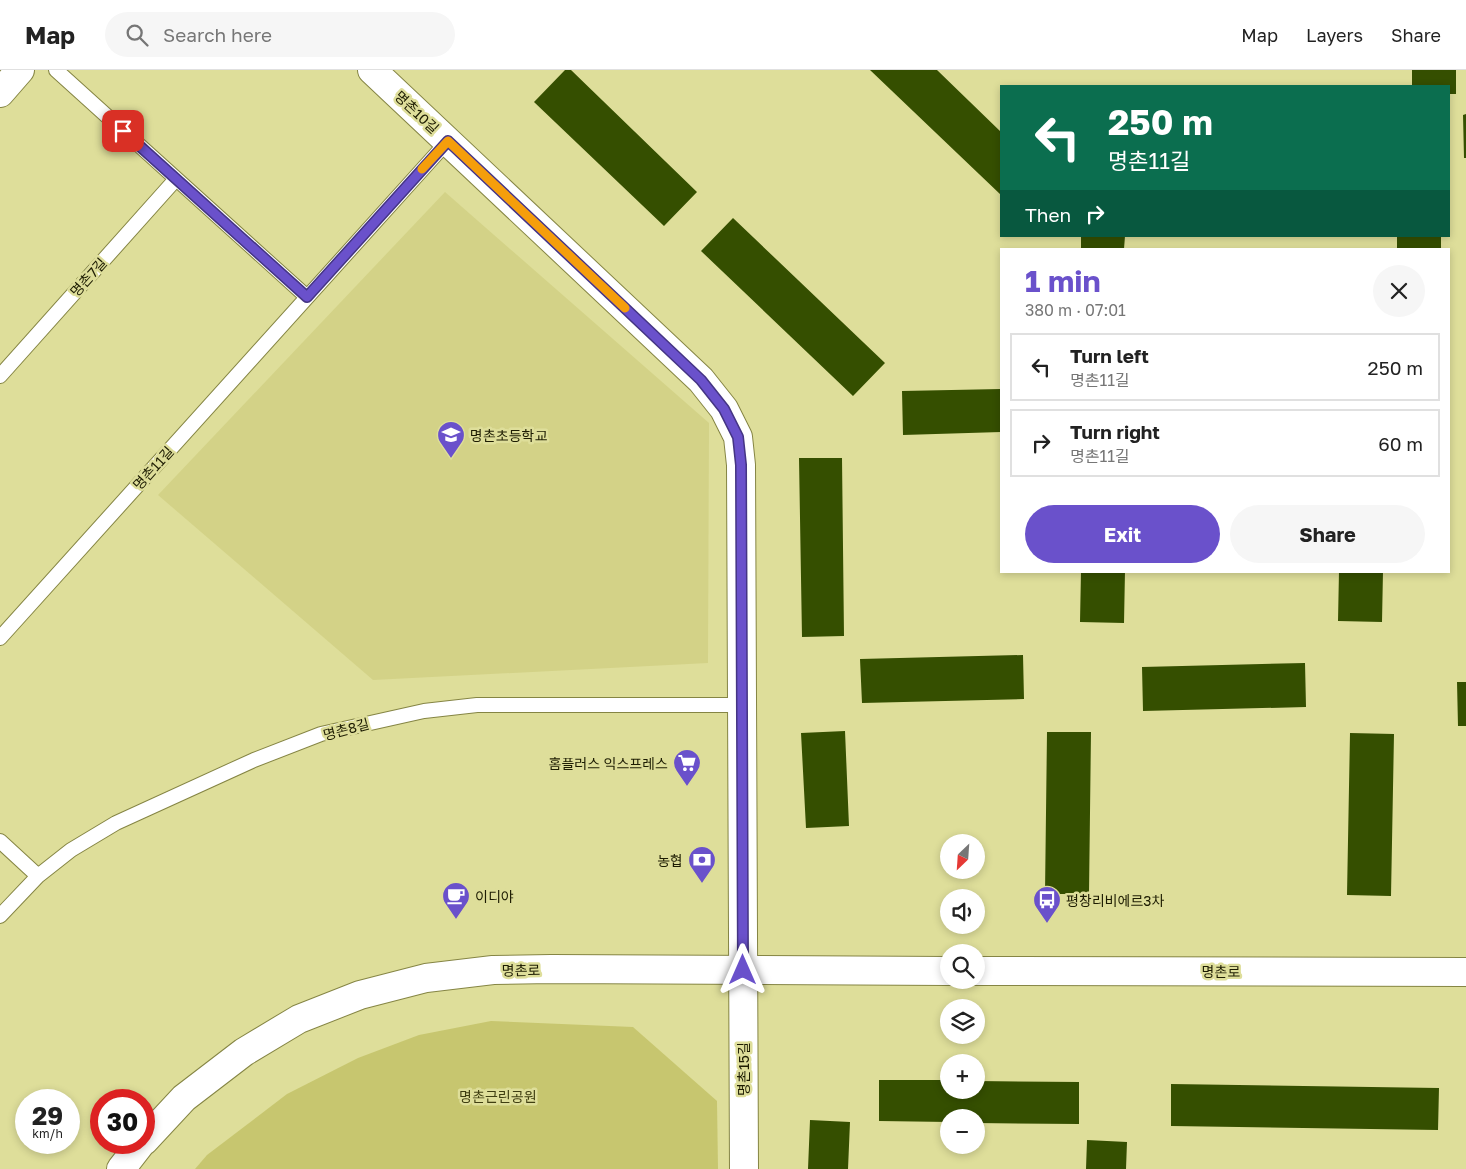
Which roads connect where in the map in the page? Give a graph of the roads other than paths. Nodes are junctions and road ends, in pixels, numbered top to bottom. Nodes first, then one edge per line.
1 (20, 70) edge
2 (56, 70) edge
3 (372, 70) edge
4 (0, 92) edge
5 (448, 141) junction
6 (176, 179) junction
7 (307, 297) junction
8 (0, 376) edge
9 (0, 638) edge
10 (742, 704) junction
11 (0, 841) edge
12 (38, 876) junction
13 (0, 916) edge
14 (743, 970) junction
15 (940, 970) edge
16 (985, 971) edge
17 (1466, 972) edge
18 (155, 1129) edge
19 (133, 1154) edge
20 (121, 1169) edge
21 (744, 1169) edge

1 - 4 street
2 - 6 lane
3 - 5 street, 명촌10길
5 - 7 lane, 명촌11길
5 - 10 street, 명촌10길
6 - 7 lane
6 - 8 lane, 명촌7길
7 - 9 lane, 명촌11길
10 - 12 lane, 명촌8길
10 - 14 street, 명촌10길
11 - 12 lane
12 - 13 lane, 명촌8길
14 - 15 street, 명촌로
14 - 18 street, 명촌로
14 - 21 street, 명촌15길
16 - 17 street, 명촌로
19 - 20 street, 명촌로

